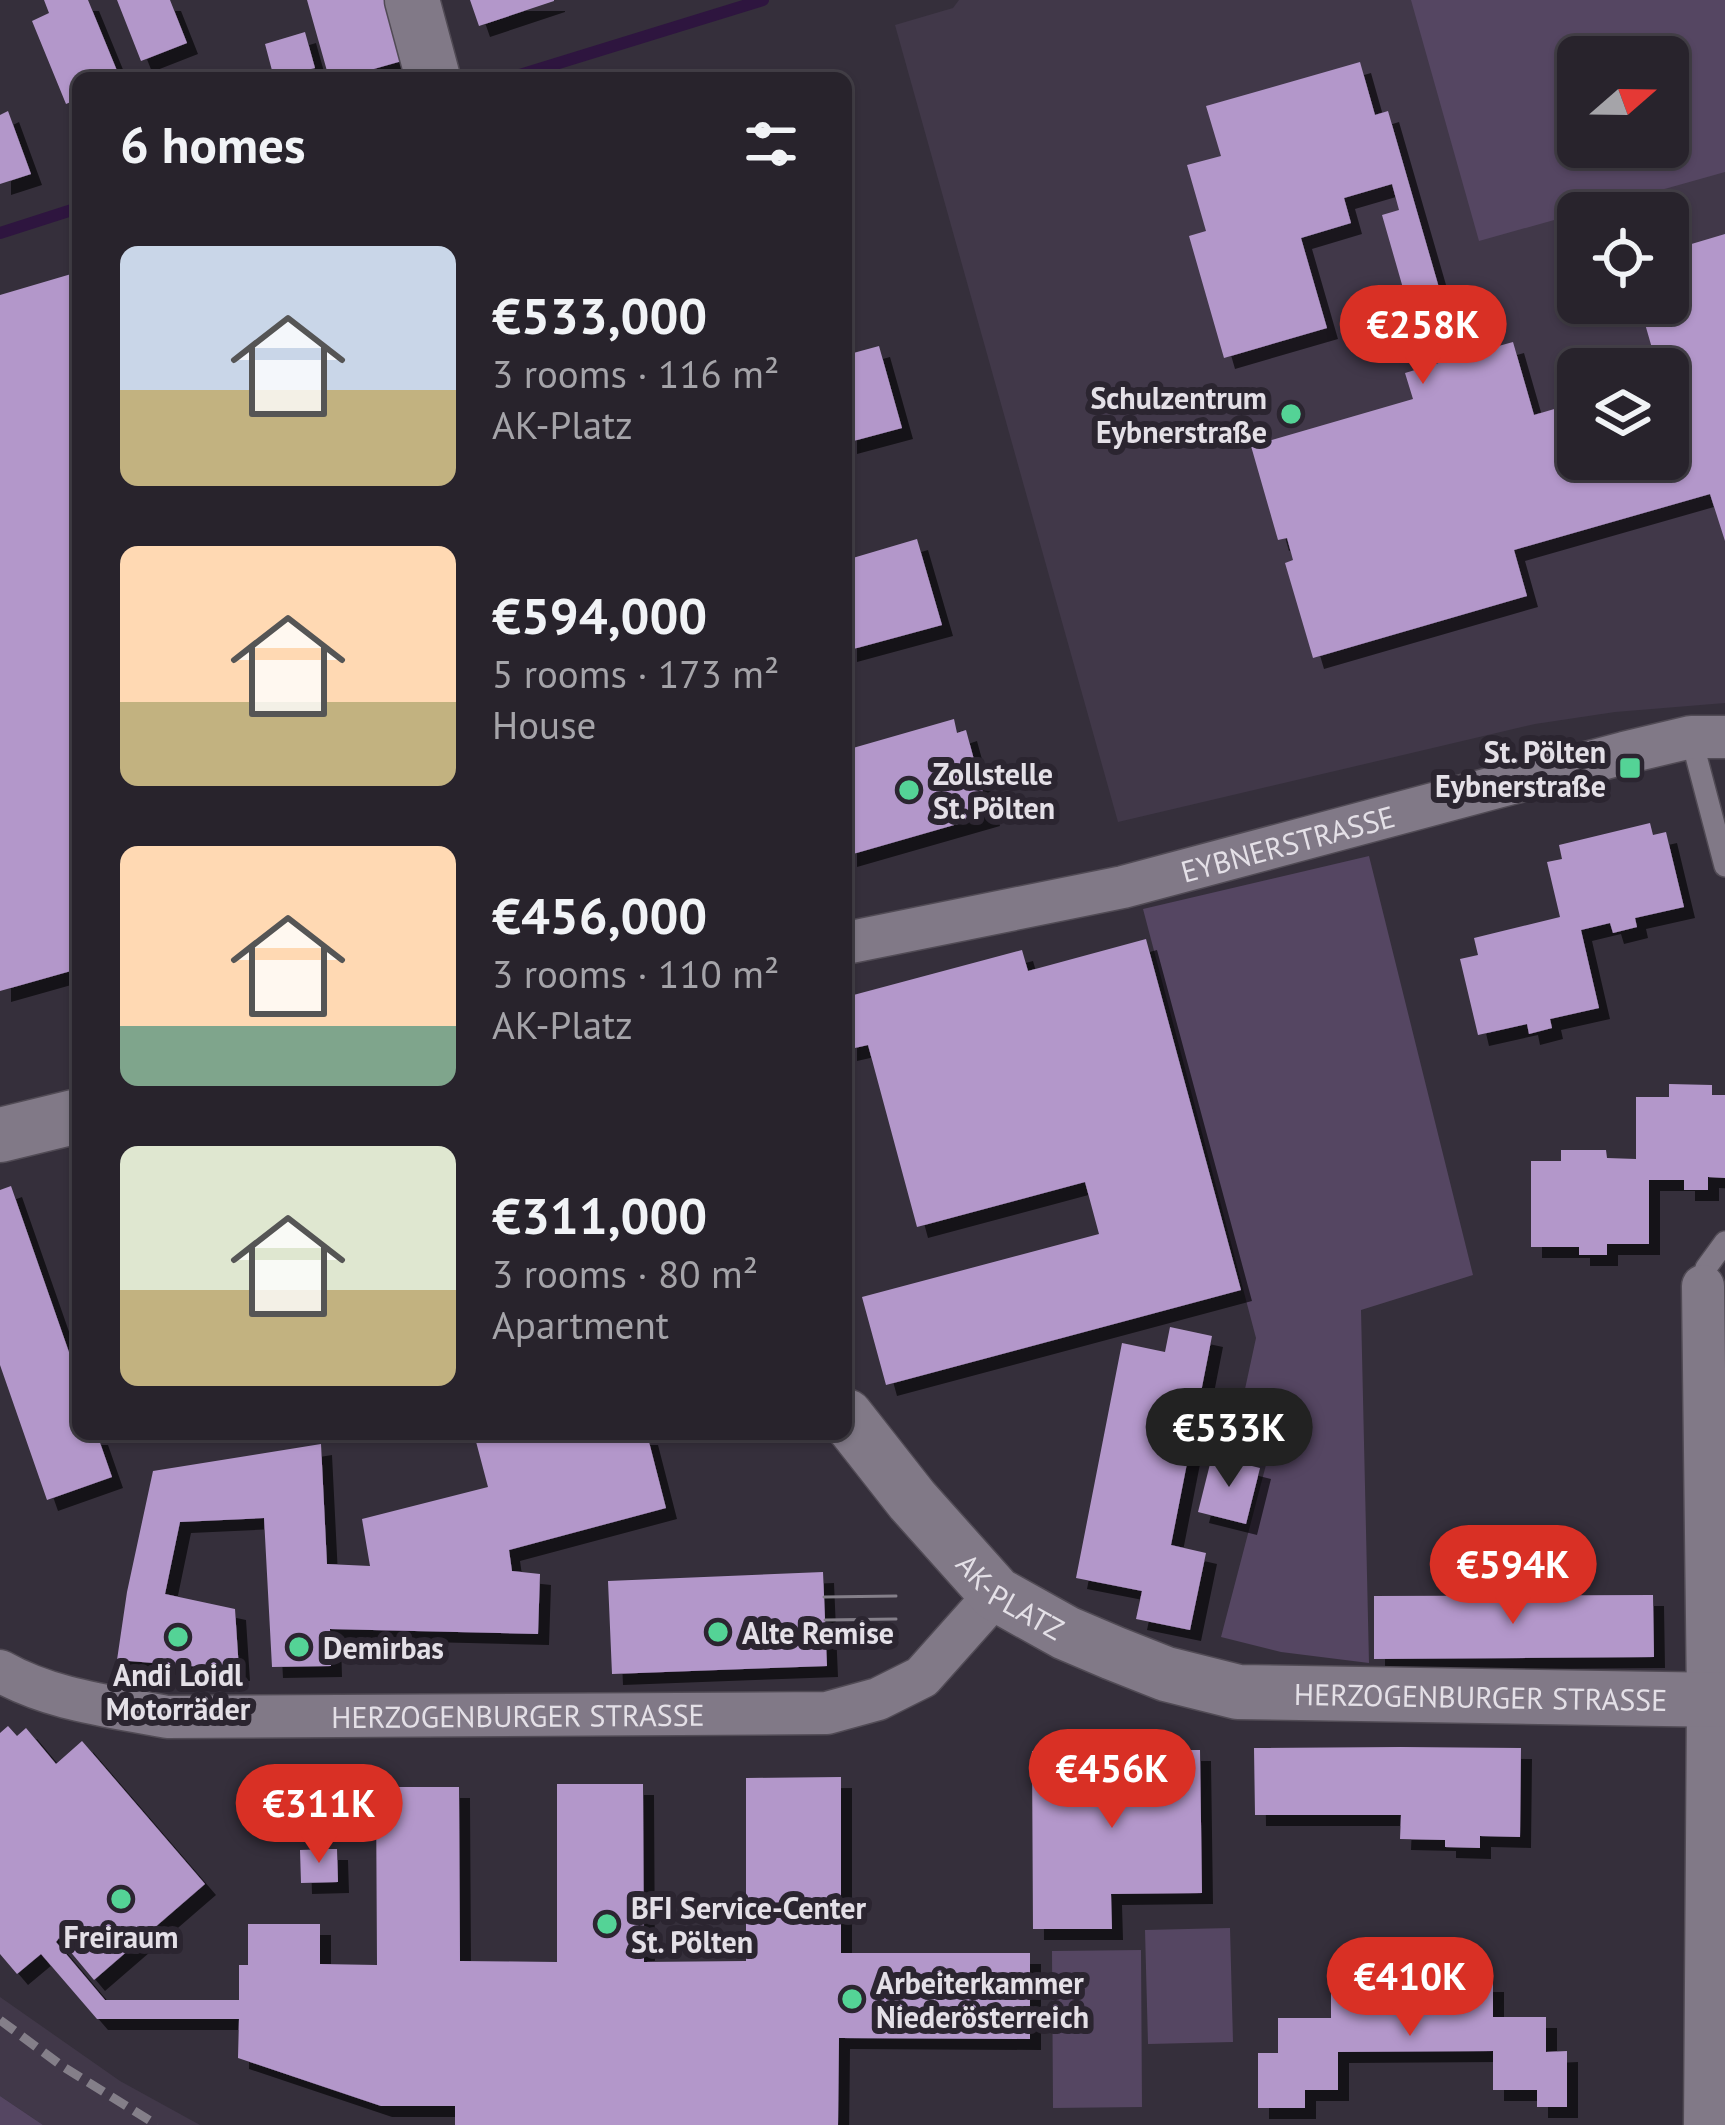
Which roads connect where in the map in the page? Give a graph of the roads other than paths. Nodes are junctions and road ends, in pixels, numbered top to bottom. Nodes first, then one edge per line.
1 (412, 0) edge
2 (432, 72) edge
3 (1708, 737) edge
4 (1725, 866) edge
5 (852, 943) edge
6 (72, 1117) edge
7 (0, 1135) edge
8 (1725, 1242) edge
9 (1702, 1286) joint
10 (852, 1424) edge
11 (995, 1594) junction
12 (0, 1671) edge
13 (1238, 1692) joint
14 (1716, 1700) edge
15 (1706, 2125) edge

1 - 2 street
3 - 4 lane
3 - 5 street, EYBNERSTRASSE
6 - 7 street
8 - 9 lane
9 - 14 street
10 - 11 street, AK-PLATZ
11 - 12 street, HERZOGENBURGER STRASSE
11 - 13 street, AK-PLATZ
13 - 14 street, HERZOGENBURGER STRASSE
14 - 15 street

